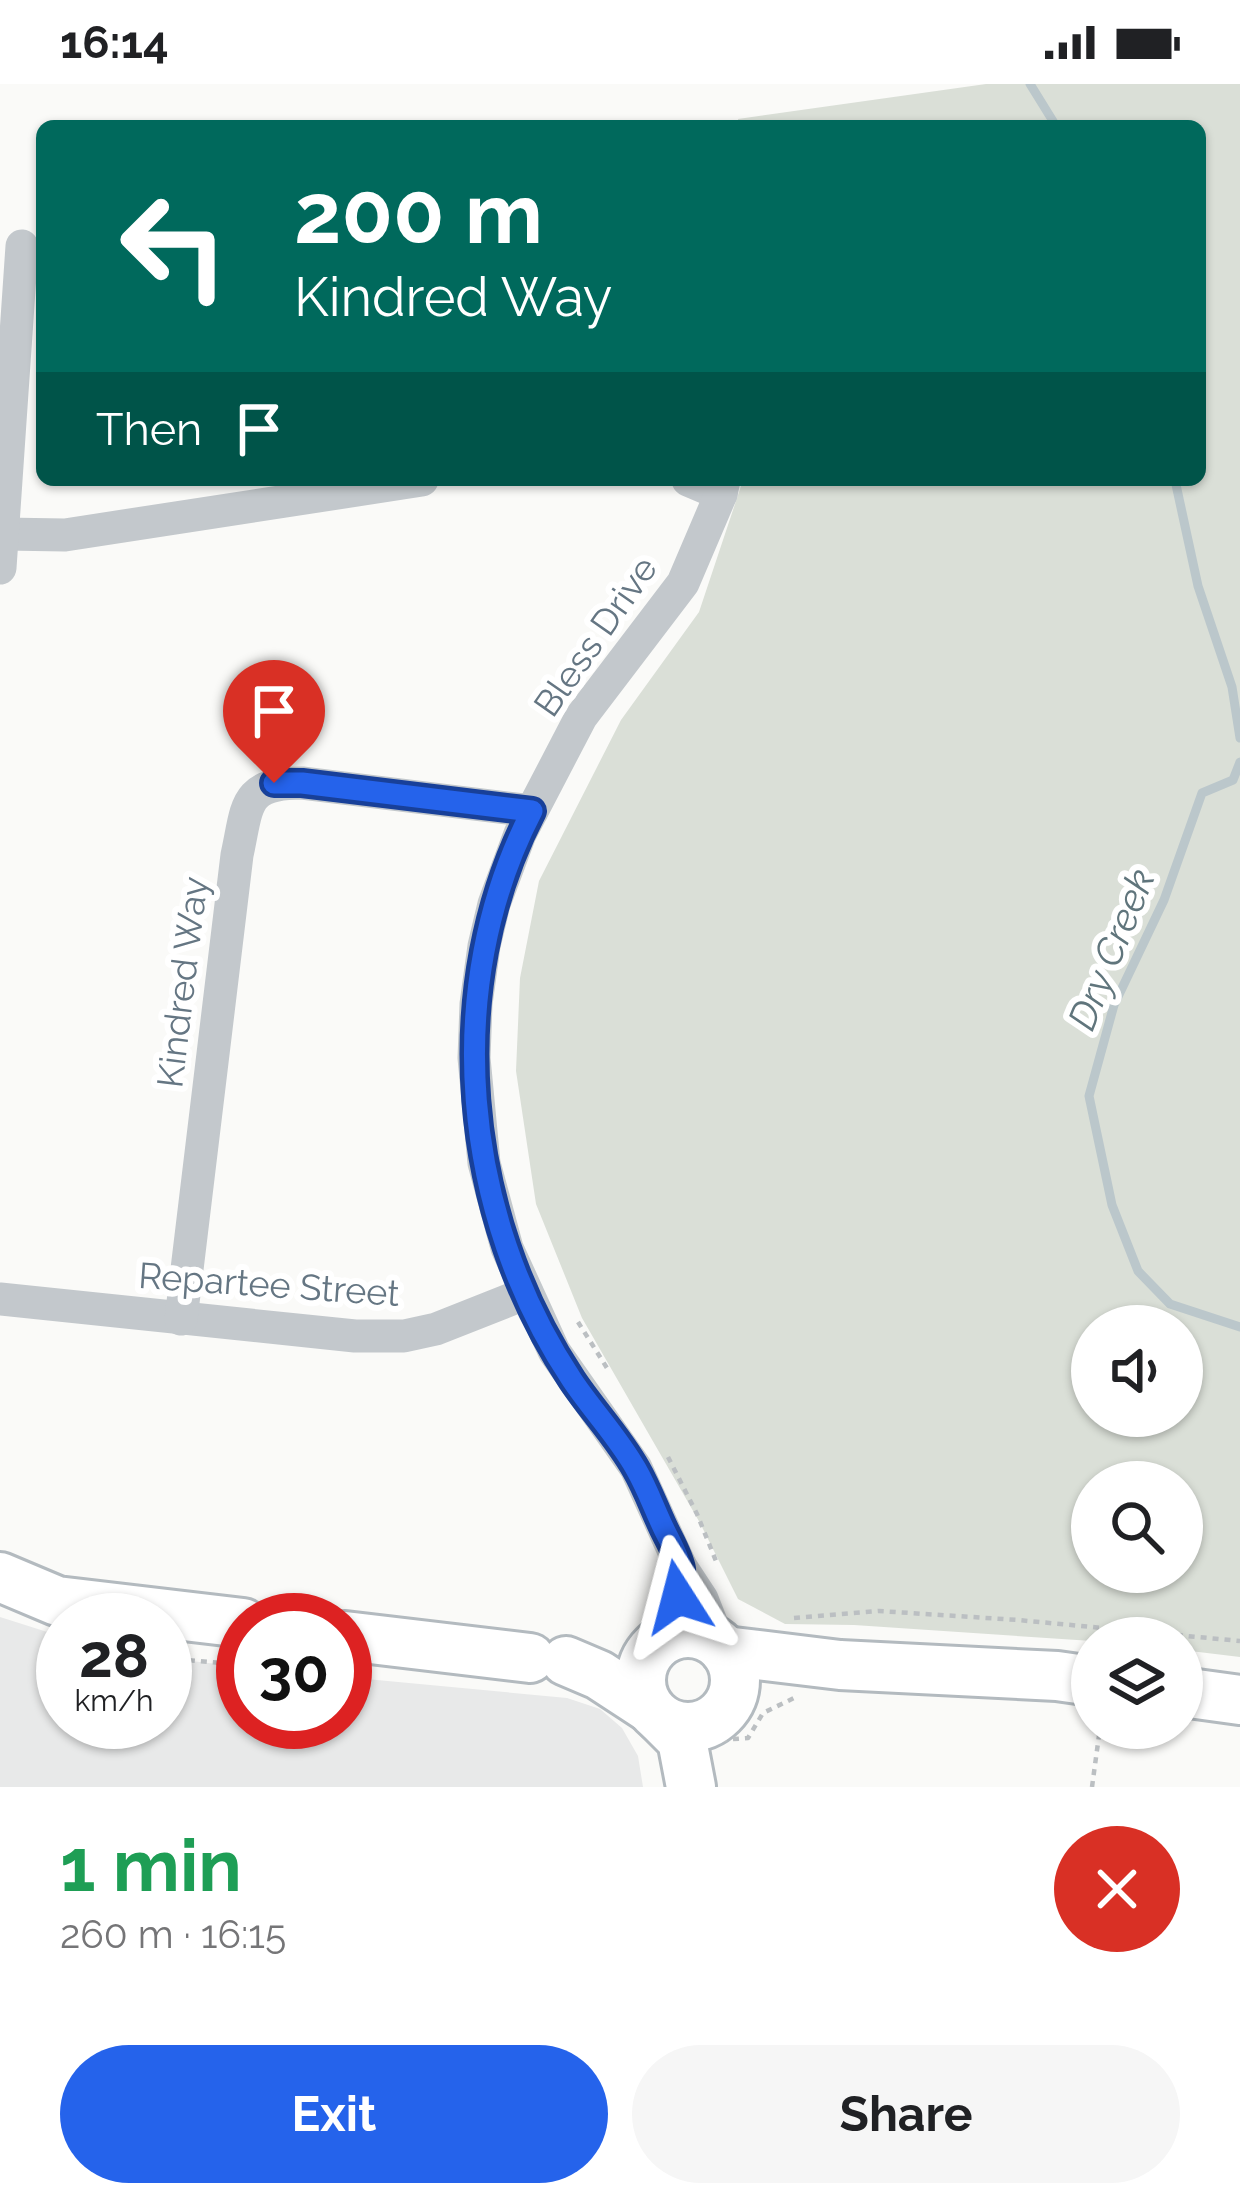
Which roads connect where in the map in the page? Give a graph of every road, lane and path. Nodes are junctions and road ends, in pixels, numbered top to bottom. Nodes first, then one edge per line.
1 (21, 246) edge
2 (383, 486) edge
3 (723, 487) edge
4 (2, 551) edge
5 (532, 811) junction
6 (526, 1293) junction
7 (0, 1299) edge
8 (574, 1316) dead end
9 (181, 1318) junction
10 (615, 1381) dead end
11 (667, 1456) dead end
12 (681, 1567) junction
13 (719, 1567) dead end
14 (0, 1577) edge
15 (216, 1620) edge
16 (1071, 1625) edge
17 (1203, 1637) edge
18 (372, 1639) edge
19 (1240, 1641) edge
20 (659, 1643) junction
21 (723, 1648) junction
22 (548, 1659) junction
23 (774, 1667) junction
24 (1071, 1678) edge
25 (1203, 1695) edge
26 (1240, 1700) edge
27 (654, 1713) junction
28 (732, 1720) junction
29 (1097, 1749) edge
30 (691, 1787) edge
31 (703, 1787) edge
32 (1092, 1787) edge

1 - 4 street
2 - 4 street
3 - 5 street, Bless Drive
5 - 6 street, Bless Drive
5 - 9 street, Kindred Way
6 - 9 street, Repartee Street
6 - 12 street, Bless Drive
7 - 9 street, Repartee Street
8 - 10 path
11 - 13 path
12 - 20 street
12 - 21 street, Bless Drive
14 - 15 street
16 - 23 path
17 - 19 path
18 - 22 street
20 - 21 street
20 - 22 street
20 - 27 street
21 - 23 street
21 - 28 street
22 - 27 street
23 - 24 street
23 - 28 street
23 - 28 path
25 - 26 street
27 - 28 street
27 - 30 street
28 - 31 street
29 - 32 path

